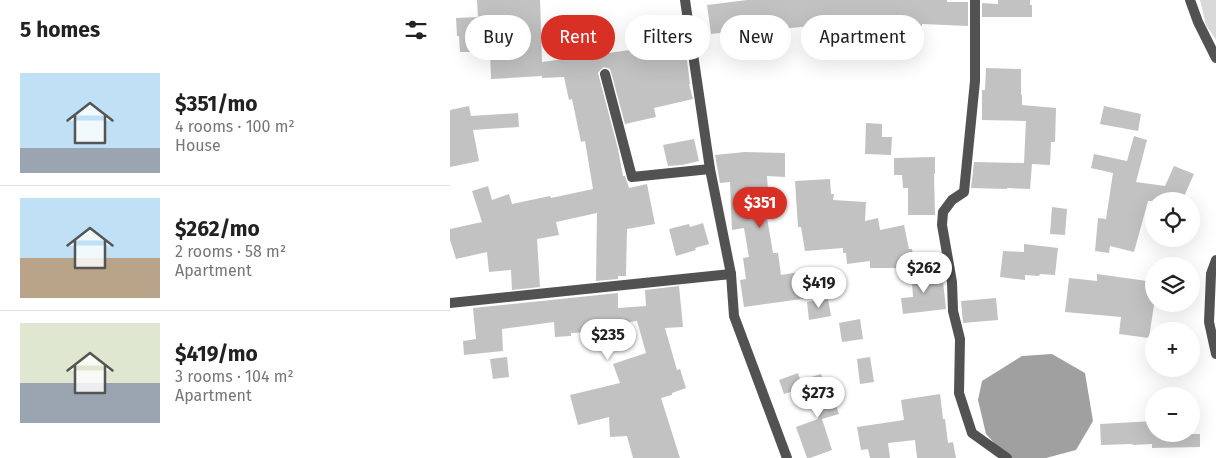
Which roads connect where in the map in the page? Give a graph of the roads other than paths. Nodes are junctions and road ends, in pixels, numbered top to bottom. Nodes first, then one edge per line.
1 (684, 0) edge
2 (975, 0) edge
3 (1190, 0) edge
4 (1216, 58) edge
5 (605, 74) dead end
6 (710, 169) junction
7 (1216, 260) edge
8 (731, 274) junction
9 (450, 303) edge
10 (1216, 354) edge
11 (787, 458) edge
12 (1007, 458) edge

1 - 6 street
2 - 12 street
3 - 4 street
5 - 6 street
6 - 8 street
7 - 10 street
8 - 9 street
8 - 11 street

